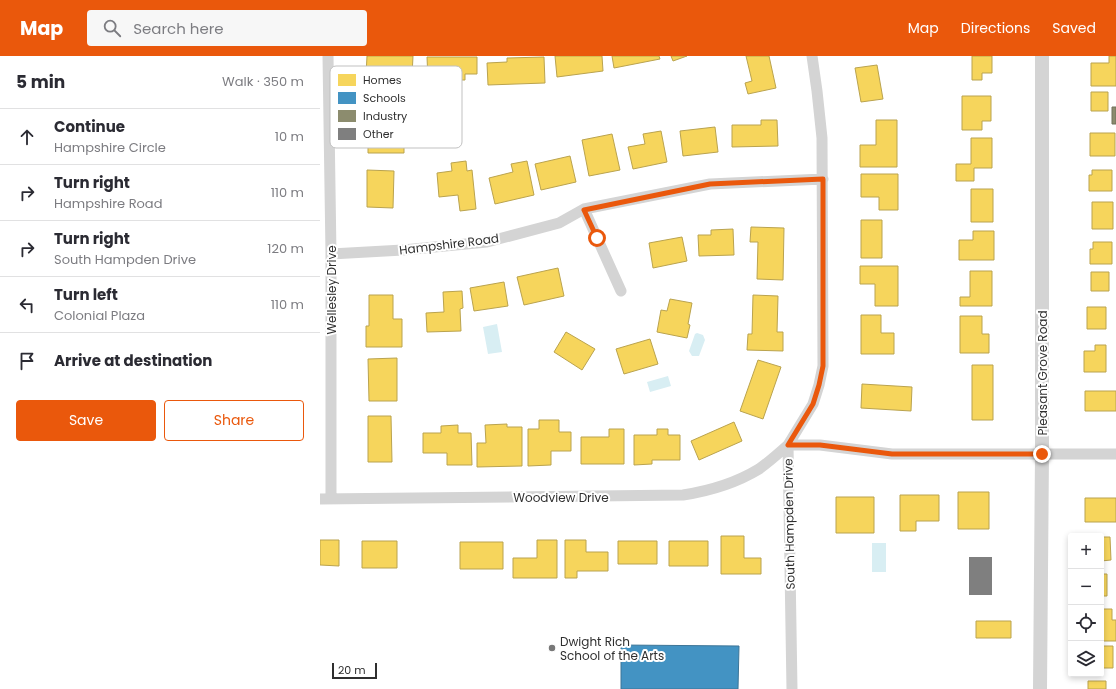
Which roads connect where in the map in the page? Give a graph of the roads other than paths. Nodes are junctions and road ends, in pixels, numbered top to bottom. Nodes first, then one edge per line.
1 (328, 56) edge
2 (812, 56) edge
3 (1042, 56) edge
4 (823, 179) junction
5 (584, 210) junction
6 (331, 254) junction
7 (621, 291) dead end
8 (788, 445) junction
9 (1042, 454) junction
10 (1116, 454) edge
11 (325, 499) edge
12 (792, 689) edge
13 (1040, 689) edge

1 - 6 street, Wellesley Drive
2 - 4 street, South Hampden Drive
3 - 9 street, Pleasant Grove Road
4 - 5 street, Hampshire Road
4 - 8 street, South Hampden Drive
5 - 6 street, Hampshire Road
5 - 7 street
6 - 11 street, Wellesley Drive
8 - 9 street
8 - 11 street, Woodview Drive
8 - 12 street, South Hampden Drive
9 - 10 street
9 - 13 street, Pleasant Grove Road

